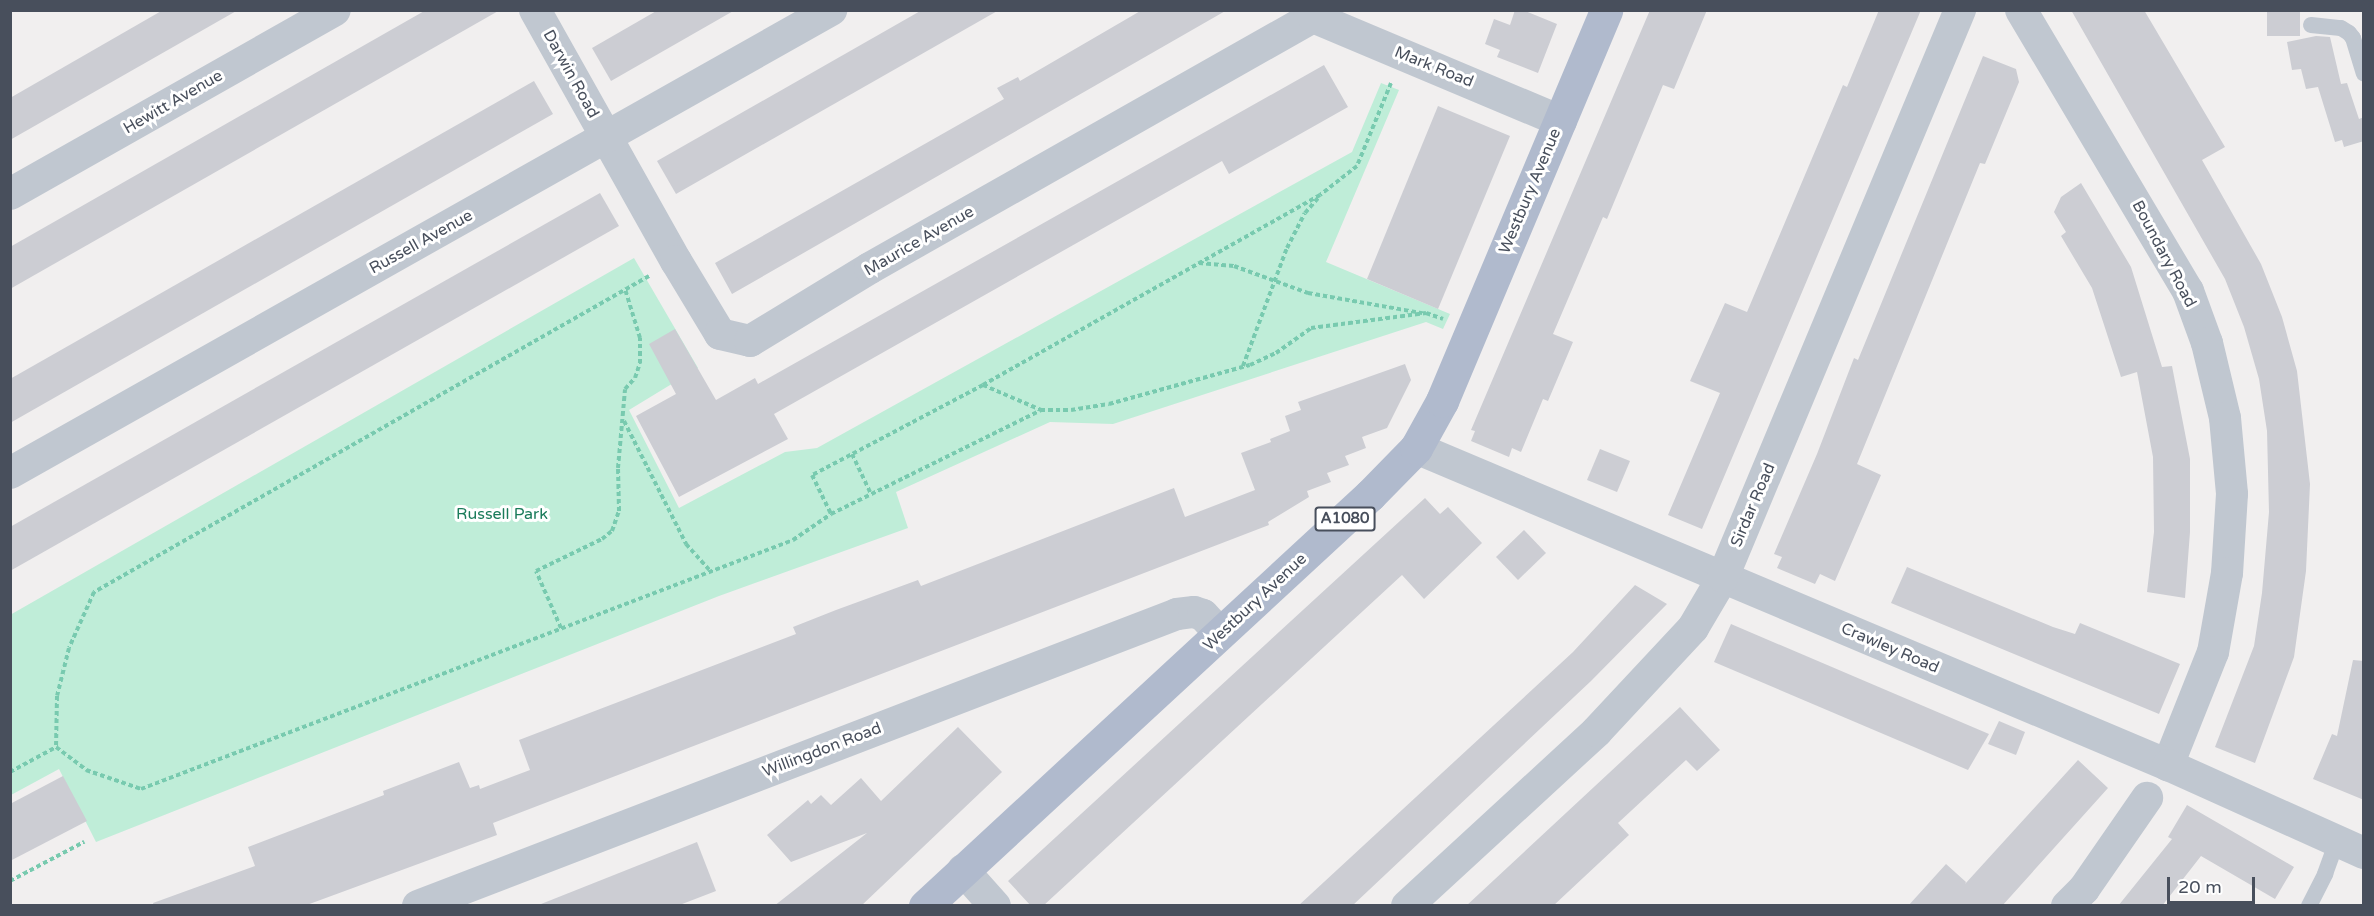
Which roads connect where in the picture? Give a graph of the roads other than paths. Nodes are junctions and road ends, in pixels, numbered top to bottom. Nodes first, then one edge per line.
1 (335, 10) edge
2 (535, 10) edge
3 (831, 10) edge
4 (1960, 10) edge
5 (2021, 10) edge
6 (1604, 13) edge
7 (1311, 14) edge
8 (2311, 25) dead end
9 (2364, 73) edge
10 (1561, 121) junction
11 (607, 138) junction
12 (10, 194) edge
13 (1416, 448) junction
14 (10, 473) edge
15 (1723, 577) junction
16 (1220, 633) junction
17 (2168, 765) junction
18 (2147, 798) dead end
19 (2350, 847) edge
20 (963, 870) junction
21 (418, 906) edge
22 (925, 906) edge
23 (995, 906) edge
24 (1407, 906) edge
25 (2067, 906) edge
26 (2309, 906) edge

1 - 12 street, Hewitt Avenue
2 - 11 street, Darwin Road
3 - 11 street, Russell Avenue
4 - 15 street, Sirdar Road
5 - 17 street, Boundary Road
6 - 10 main road, Westbury Avenue / A1080
7 - 10 street, Mark Road
7 - 11 street, Maurice Avenue
8 - 9 lane
10 - 13 main road, Westbury Avenue / A1080
11 - 14 street, Russell Avenue
13 - 15 street, Crawley Road
13 - 16 main road, Westbury Avenue / A1080
15 - 17 street, Crawley Road
15 - 24 street, Sirdar Road
16 - 20 main road, Westbury Avenue / A1080
16 - 21 street, Willingdon Road
17 - 19 street, Crawley Road
18 - 25 street
19 - 26 lane
20 - 22 main road, Westbury Avenue / A1080
20 - 23 street

